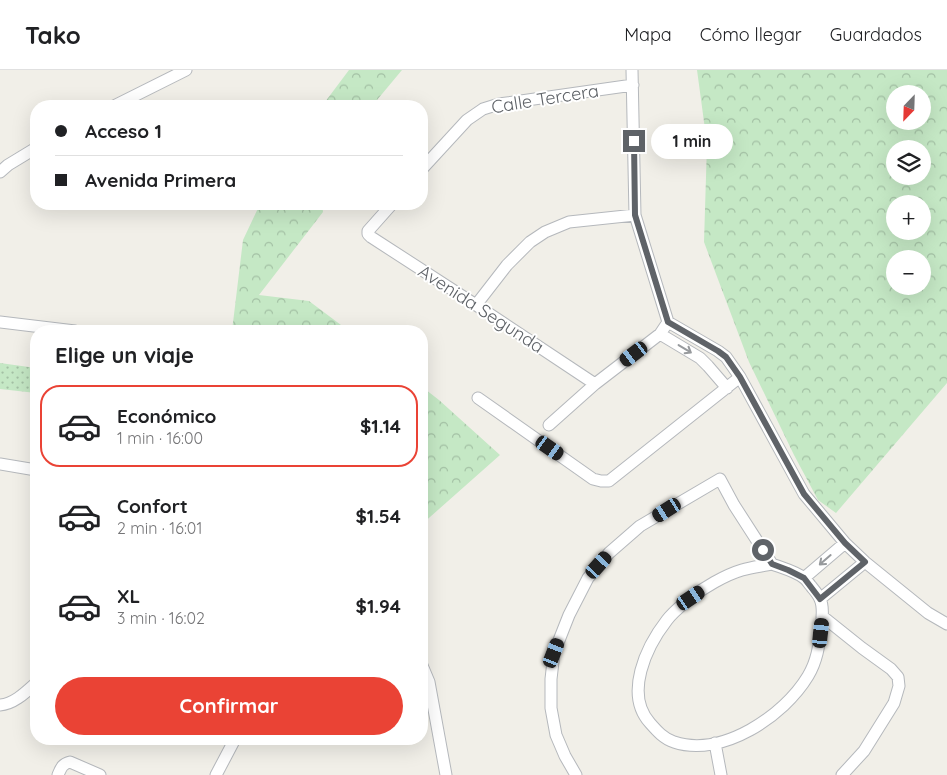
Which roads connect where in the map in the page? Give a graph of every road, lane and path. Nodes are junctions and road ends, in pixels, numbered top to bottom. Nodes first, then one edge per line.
1 (186, 70) edge
2 (632, 70) edge
3 (633, 85) junction
4 (126, 100) edge
5 (30, 152) edge
6 (428, 162) edge
7 (0, 172) edge
8 (387, 210) edge
9 (635, 215) junction
10 (476, 305) junction
11 (0, 322) edge
12 (668, 322) junction
13 (30, 326) edge
14 (660, 334) junction
15 (740, 377) junction
16 (595, 384) junction
17 (727, 388) junction
18 (478, 398) dead end
19 (549, 425) dead end
20 (0, 464) edge
21 (30, 469) edge
22 (845, 543) junction
23 (865, 562) junction
24 (772, 564) junction
25 (804, 578) junction
26 (820, 599) junction
27 (822, 616) junction
28 (947, 624) edge
29 (428, 680) edge
30 (30, 688) edge
31 (0, 705) edge
32 (715, 743) junction
33 (232, 745) edge
34 (58, 775) edge
35 (100, 775) edge
36 (216, 775) edge
37 (446, 775) edge
38 (576, 775) edge
39 (721, 775) edge
40 (842, 775) edge

1 - 4 street
2 - 3 street
3 - 6 street, Calle Tercera
3 - 9 street
5 - 7 street
8 - 10 street, Avenida Segunda
9 - 10 street
9 - 12 street
10 - 16 street, Avenida Segunda
11 - 13 street
12 - 14 street
12 - 15 street
14 - 16 street
14 -> 17 street
15 - 17 street
15 - 22 street
16 - 19 street
17 - 18 street
20 - 21 street
22 - 23 street
22 -> 25 street
23 - 26 street
23 - 28 street
24 - 25 street
24 - 32 street
24 - 38 street
25 - 26 street
26 - 27 street
27 - 32 street
27 - 40 street
29 - 37 street
30 - 31 street
32 - 39 street
33 - 36 street
34 - 35 street

